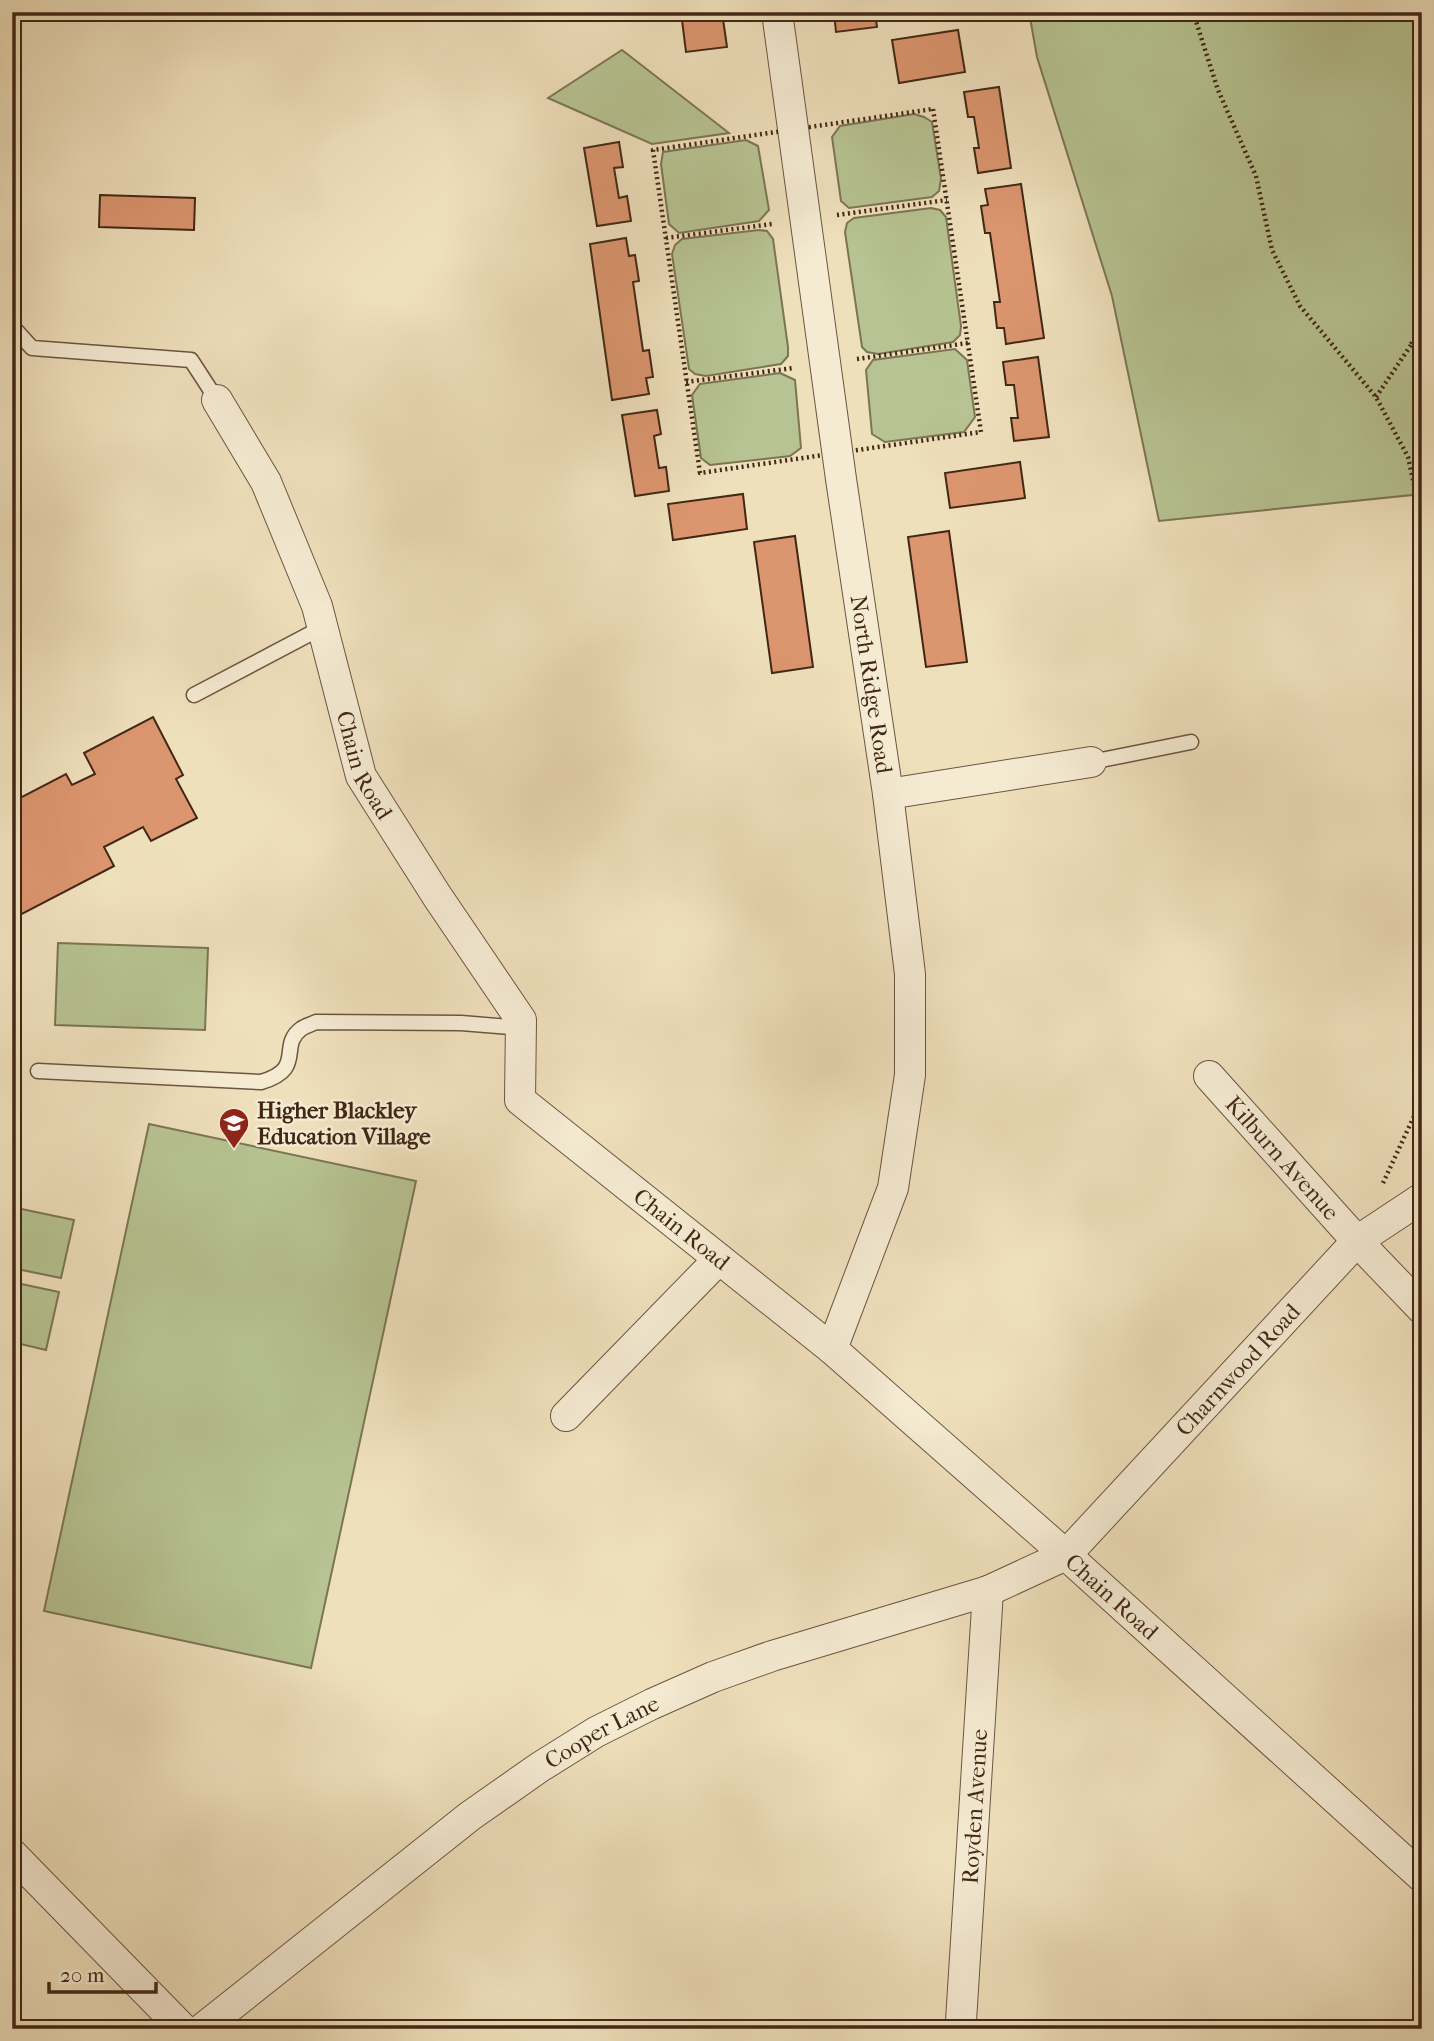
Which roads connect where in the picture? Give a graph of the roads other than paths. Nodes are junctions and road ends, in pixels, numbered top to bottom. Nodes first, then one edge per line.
1 (778, 12) edge
2 (12, 326) edge
3 (217, 400) joint
4 (323, 627) junction
5 (194, 695) dead end
6 (1191, 742) dead end
7 (1091, 762) joint
8 (888, 794) junction
9 (521, 1028) junction
10 (38, 1071) dead end
11 (1209, 1076) dead end
12 (1422, 1198) edge
13 (1357, 1241) junction
14 (719, 1259) junction
15 (1422, 1309) edge
16 (832, 1349) junction
17 (566, 1416) dead end
18 (1066, 1555) junction
19 (988, 1591) junction
20 (12, 1854) edge
21 (1422, 1877) edge
22 (961, 2021) dead end
23 (183, 2029) edge
24 (202, 2029) edge

1 - 8 street, North Ridge Road
2 - 3 lane
3 - 4 street, Chain Road
4 - 5 lane
4 - 9 street, Chain Road
6 - 7 lane
7 - 8 street
8 - 16 street, North Ridge Road
9 - 10 lane
9 - 14 street, Chain Road
11 - 13 street, Kilburn Avenue
12 - 13 street, Charnwood Road
13 - 15 street, Kilburn Avenue
13 - 18 street, Charnwood Road
14 - 16 street, Chain Road
14 - 17 street
16 - 18 street, Chain Road
18 - 19 street, Cooper Lane
18 - 21 street, Chain Road
19 - 22 street, Royden Avenue
19 - 24 street, Cooper Lane
20 - 23 street

